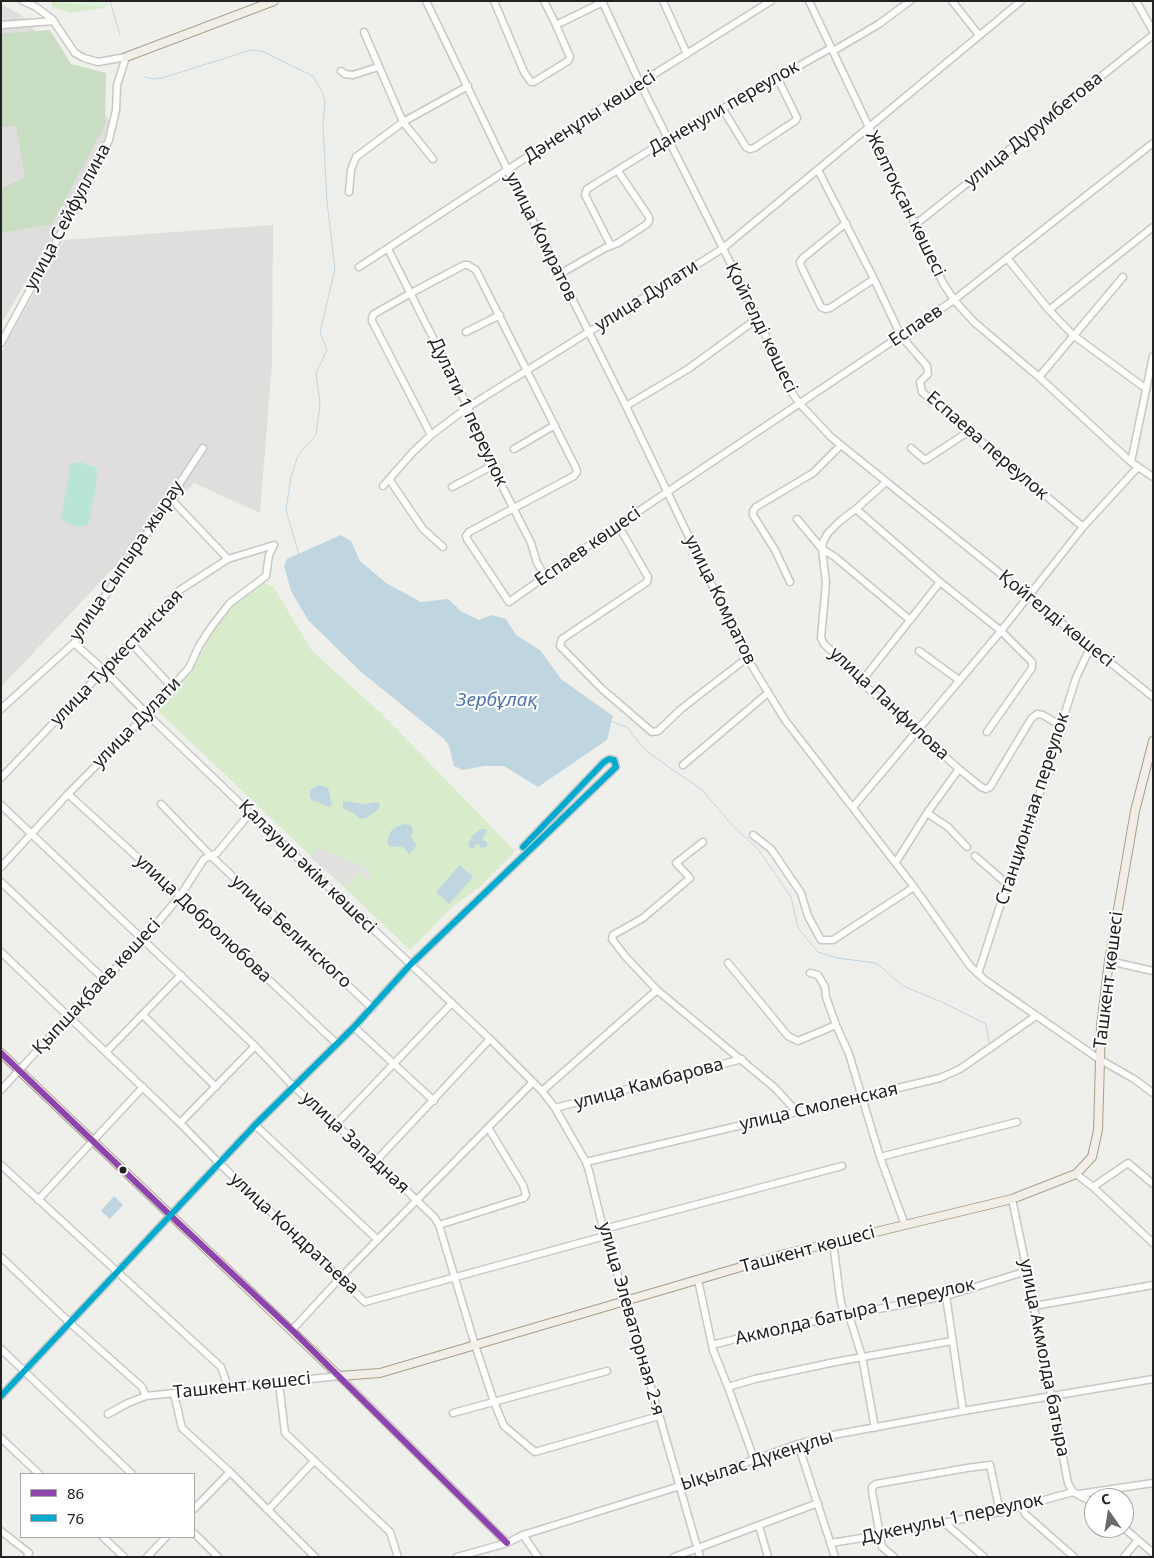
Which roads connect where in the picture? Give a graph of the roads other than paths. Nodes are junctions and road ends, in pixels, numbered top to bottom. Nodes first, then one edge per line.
1 (23, 1) edge
2 (274, 1) edge
3 (426, 1) edge
4 (494, 1) edge
5 (544, 1) edge
6 (663, 1) edge
7 (771, 1) edge
8 (809, 1) edge
9 (910, 1) edge
10 (952, 1) edge
11 (1022, 1) edge
12 (1136, 1) edge
13 (602, 2) edge
14 (54, 21) junction
15 (1, 25) edge
16 (556, 25) junction
17 (1153, 31) edge
18 (364, 32) dead end
19 (979, 34) junction
20 (1153, 35) edge
21 (832, 50) junction
22 (687, 54) junction
23 (126, 57) junction
24 (378, 67) junction
25 (342, 71) dead end
26 (777, 76) junction
27 (640, 84) junction
28 (468, 86) junction
29 (722, 108) junction
30 (403, 122) junction
31 (869, 128) junction
32 (668, 139) junction
33 (1153, 143) edge
34 (433, 159) dead end
35 (818, 170) junction
36 (508, 171) junction
37 (618, 171) junction
38 (349, 192) dead end
39 (846, 223) junction
40 (916, 224) junction
41 (1153, 227) edge
42 (611, 246) junction
43 (388, 249) junction
44 (722, 249) junction
45 (1007, 258) junction
46 (359, 267) dead end
47 (560, 274) junction
48 (1123, 277) dead end
49 (874, 278) junction
50 (411, 293) junction
51 (954, 300) junction
52 (1049, 310) junction
53 (500, 315) junction
54 (758, 318) junction
55 (466, 332) dead end
56 (588, 332) junction
57 (1073, 335) junction
58 (901, 336) junction
59 (1, 343) edge
60 (1153, 356) edge
61 (528, 370) junction
62 (1039, 377) junction
63 (1146, 388) junction
64 (800, 404) junction
65 (626, 406) junction
66 (468, 407) junction
67 (555, 425) junction
68 (968, 432) junction
69 (432, 435) junction
70 (841, 445) junction
71 (203, 448) dead end
72 (911, 448) dead end
73 (514, 449) dead end
74 (1131, 462) junction
75 (492, 466) junction
76 (1138, 467) junction
77 (1153, 477) edge
78 (389, 479) junction
79 (886, 482) junction
80 (383, 486) dead end
81 (452, 487) dead end
82 (667, 493) junction
83 (169, 497) junction
84 (514, 509) junction
85 (856, 510) junction
86 (797, 519) dead end
87 (618, 525) junction
88 (1083, 528) junction
89 (443, 547) dead end
90 (822, 548) junction
91 (228, 559) junction
92 (266, 576) joint
93 (545, 576) junction
94 (790, 582) dead end
95 (940, 582) junction
96 (1028, 596) junction
97 (910, 620) junction
98 (1001, 631) junction
99 (130, 642) junction
100 (74, 643) junction
101 (1091, 646) junction
102 (919, 651) dead end
103 (747, 658) junction
104 (105, 671) junction
105 (959, 680) junction
106 (861, 682) junction
107 (172, 687) junction
108 (768, 693) junction
109 (1153, 696) edge
110 (1, 709) edge
111 (147, 714) junction
112 (1061, 726) junction
113 (916, 731) junction
114 (987, 732) dead end
115 (1153, 741) edge
116 (683, 764) dead end
117 (959, 769) junction
118 (1, 778) edge
119 (68, 794) junction
120 (161, 804) dead end
121 (1, 805) edge
122 (853, 808) junction
123 (250, 813) junction
124 (927, 813) junction
125 (33, 834) junction
126 (753, 835) dead end
127 (703, 842) dead end
128 (967, 847) dead end
129 (523, 848) dead end
130 (210, 855) junction
131 (975, 856) dead end
132 (896, 862) junction
133 (1, 867) edge
134 (1, 882) edge
135 (1007, 884) junction
136 (914, 887) junction
137 (180, 896) junction
138 (143, 940) junction
139 (1, 952) edge
140 (1109, 961) junction
141 (728, 963) dead end
142 (410, 965) junction
143 (1153, 971) edge
144 (810, 973) dead end
145 (978, 974) junction
146 (181, 975) junction
147 (105, 980) junction
148 (657, 990) junction
149 (452, 1003) junction
150 (372, 1008) junction
151 (143, 1015) junction
152 (69, 1016) junction
153 (1036, 1016) junction
154 (836, 1026) junction
155 (354, 1027) junction
156 (490, 1039) junction
157 (337, 1044) junction
158 (255, 1046) junction
159 (106, 1052) junction
160 (1, 1053) edge
161 (742, 1059) junction
162 (1099, 1059) junction
163 (394, 1065) junction
164 (19, 1071) junction
165 (534, 1082) junction
166 (293, 1086) junction
167 (143, 1087) junction
168 (216, 1087) junction
169 (1, 1090) edge
170 (542, 1090) junction
171 (1153, 1093) edge
172 (863, 1097) junction
173 (434, 1101) junction
174 (555, 1108) junction
175 (797, 1112) junction
176 (1017, 1122) dead end
177 (180, 1123) junction
178 (336, 1124) junction
179 (255, 1125) junction
180 (489, 1129) junction
181 (93, 1141) junction
182 (880, 1157) junction
183 (376, 1161) junction
184 (586, 1162) junction
185 (219, 1163) junction
186 (1, 1165) edge
187 (842, 1166) dead end
188 (1076, 1174) junction
189 (1153, 1184) edge
190 (1093, 1187) junction
191 (1012, 1199) junction
192 (38, 1200) junction
193 (416, 1201) junction
194 (170, 1216) junction
195 (440, 1225) junction
196 (905, 1225) junction
197 (604, 1232) junction
198 (378, 1240) junction
199 (833, 1242) junction
200 (1153, 1243) edge
201 (1, 1257) edge
202 (1028, 1271) junction
203 (116, 1273) junction
204 (340, 1277) junction
205 (455, 1277) junction
206 (698, 1280) junction
207 (1153, 1285) edge
208 (946, 1296) junction
209 (626, 1300) junction
210 (1034, 1306) junction
211 (847, 1316) junction
212 (70, 1323) junction
213 (292, 1330) junction
214 (952, 1340) junction
215 (475, 1345) junction
216 (712, 1345) junction
217 (1, 1350) edge
218 (862, 1357) junction
219 (607, 1371) dead end
220 (24, 1372) junction
221 (339, 1376) junction
222 (1153, 1379) edge
223 (279, 1383) junction
224 (228, 1387) junction
225 (728, 1387) junction
226 (174, 1394) junction
227 (1, 1396) edge
228 (146, 1396) junction
229 (1051, 1396) junction
230 (494, 1402) junction
231 (963, 1412) junction
232 (453, 1413) dead end
233 (108, 1414) dead end
234 (659, 1416) junction
235 (875, 1428) junction
236 (1, 1438) edge
237 (798, 1444) junction
238 (754, 1459) junction
239 (314, 1461) junction
240 (230, 1472) junction
241 (38, 1473) edge
242 (131, 1473) edge
243 (1153, 1483) edge
244 (680, 1486) junction
245 (1076, 1493) junction
246 (1084, 1497) edge
247 (818, 1503) junction
248 (1022, 1506) junction
249 (195, 1508) edge
250 (268, 1510) junction
251 (1000, 1512) junction
252 (944, 1523) junction
253 (759, 1526) junction
254 (1, 1531) edge
255 (195, 1535) edge
256 (523, 1535) junction
257 (880, 1535) junction
258 (1134, 1537) edge
259 (104, 1538) edge
260 (165, 1538) edge
261 (1138, 1540) junction
262 (507, 1543) junction
263 (830, 1543) junction
264 (698, 1549) junction
265 (118, 1551) junction
266 (1153, 1553) edge
267 (27, 1557) edge
268 (111, 1557) edge
269 (124, 1557) edge
270 (147, 1557) edge
271 (218, 1557) edge
272 (315, 1557) edge
273 (398, 1557) edge
274 (457, 1557) edge
275 (538, 1557) edge
276 (674, 1557) edge
277 (700, 1557) edge
278 (768, 1557) edge
279 (835, 1557) edge
280 (894, 1557) edge
281 (984, 1557) edge
282 (1074, 1557) edge
283 (1124, 1557) edge

1 - 14 street
2 - 23 main road
3 - 28 street, улица Комратов
4 - 16 street
5 - 16 street
6 - 22 street
7 - 22 street, Дәненұлы көшесі
8 - 21 street, Желтоқсан көшесі
9 - 21 street, Даненули переулок
10 - 19 street
11 - 19 street, улица Дулати
12 - 17 street
13 - 16 street
13 - 27 street, Қойгелді көшесі
14 - 15 street
14 - 23 street
18 - 24 street
19 - 31 street, улица Дулати
20 - 40 street, улица Дурумбетова
21 - 26 street, Даненули переулок
21 - 31 street, Желтоқсан көшесі
22 - 27 street, Дәненұлы көшесі
23 - 59 street, улица Сейфуллина
24 - 25 street
24 - 30 street
26 - 29 street, Даненули переулок
26 - 29 street
27 - 32 street, Қойгелді көшесі
27 - 36 street, Дәненұлы көшесі
28 - 30 street
28 - 36 street, улица Комратов
29 - 32 street, Даненули переулок
30 - 34 street
30 - 38 street
31 - 35 street, улица Дулати
31 - 40 street, Желтоқсан көшесі
32 - 37 street, Даненули переулок
32 - 44 street, Қойгелді көшесі
33 - 45 street, Еспаев
35 - 39 street, Еспаева переулок
35 - 44 street, улица Дулати
36 - 43 street, Дәненұлы көшесі
36 - 47 street, улица Комратов
37 - 42 street, Даненули переулок
37 - 42 street
39 - 49 street, Еспаева переулок
39 - 49 street
40 - 51 street, Желтоқсан көшесі
41 - 52 street
42 - 47 street
43 - 46 street, Дәненұлы көшесі
43 - 50 street, Дулати 1 переулок
44 - 54 street, Қойгелді көшесі
44 - 56 street, улица Дулати
45 - 51 street, Еспаев
45 - 52 street
47 - 56 street, улица Комратов
48 - 57 street
49 - 58 street, Еспаева переулок
50 - 53 street
50 - 66 street, Дулати 1 переулок
50 - 69 street
51 - 58 street, Еспаев
51 - 62 street, Желтоқсан көшесі
52 - 57 street
53 - 55 street
53 - 61 street
54 - 64 street, Қойгелді көшесі
54 - 65 street
56 - 61 street, улица Дулати
56 - 65 street, улица Комратов
57 - 62 street
57 - 63 street
58 - 64 street, Еспаев
58 - 68 street, Еспаева переулок
60 - 63 street
61 - 66 street, улица Дулати
61 - 67 street
62 - 74 street, Желтоқсан көшесі
63 - 74 street
64 - 70 street, Қойгелді көшесі
64 - 82 street, Еспаев
65 - 82 street, улица Комратов
66 - 69 street, улица Дулати
66 - 75 street, Дулати 1 переулок
67 - 73 street
67 - 84 street
68 - 72 street
68 - 88 street, Еспаева переулок
69 - 78 street, улица Дулати
70 - 79 street, Қойгелді көшесі
70 - 94 street
71 - 83 street, улица Сыпыра жырау
74 - 76 street, Желтоқсан көшесі
75 - 81 street
75 - 84 street, Дулати 1 переулок
76 - 77 street, Желтоқсан көшесі
76 - 88 street
78 - 80 street, улица Дулати
78 - 89 street
79 - 85 street
79 - 96 street, Қойгелді көшесі
82 - 87 street, Еспаев көшесі
82 - 103 street, улица Комратов
83 - 91 street
83 - 100 street, улица Сыпыра жырау
84 - 93 street, Дулати 1 переулок
84 - 93 street, Еспаев көшесі
85 - 90 street
85 - 95 street
86 - 90 street
87 - 93 street, Еспаев көшесі
87 - 103 street
88 - 96 street
90 - 97 street
90 - 106 street, улица Панфилова
91 - 92 street, улица Туркестанская
91 - 99 street, улица Туркестанская
92 - 107 street, улица Дулати
95 - 97 street
95 - 98 street
96 - 98 street
96 - 101 street, Қойгелді көшесі
97 - 106 street
98 - 105 street
98 - 114 street
99 - 104 street, улица Туркестанская
99 - 107 street
100 - 104 street, Қалауыр әкім көшесі
100 - 110 street, улица Сыпыра жырау
101 - 109 street, Қойгелді көшесі
101 - 112 street, Станционная переулок
102 - 105 street
103 - 108 street, улица Комратов
104 - 111 street, Қалауыр әкім көшесі
104 - 118 street, улица Туркестанская
105 - 113 street
106 - 113 street, улица Панфилова
107 - 111 street, улица Дулати
108 - 116 street
108 - 122 street, улица Комратов
111 - 119 street, улица Дулати
111 - 123 street, Қалауыр әкім көшесі
112 - 117 street, улица Панфилова
112 - 135 street, Станционная переулок
113 - 117 street, улица Панфилова
113 - 122 street
115 - 140 main road, Ташкент көшесі
117 - 124 street
119 - 125 street, улица Дулати
119 - 137 street, улица Добролюбова
120 - 130 street, улица Белинского
121 - 125 street, улица Западная
122 - 132 street, улица Комратов
123 - 130 street, Қыпшақбаев көшесі
123 - 142 street, Қалауыр әкім көшесі
124 - 128 street
124 - 132 street
125 - 133 street, улица Дулати
125 - 138 street, улица Западная
126 - 136 street
127 - 148 street
129 - 142 street
130 - 137 street, Қыпшақбаев көшесі
130 - 150 street, улица Белинского
131 - 135 street
132 - 136 street, улица Комратов
134 - 147 street
135 - 145 street, Станционная переулок
136 - 145 street, улица Комратов
137 - 138 street, Қыпшақбаев көшесі
137 - 157 street, улица Добролюбова
138 - 146 street, улица Западная
138 - 147 street, Қыпшақбаев көшесі
139 - 152 street, улица Кондратьева
140 - 143 street
140 - 162 main road, Ташкент көшесі
141 - 154 street
142 - 149 street, Қалауыр әкім көшесі
142 - 150 street
144 - 154 street
145 - 153 street, улица Комратов
146 - 151 street
146 - 158 street, улица Западная
147 - 152 street, Қыпшақбаев көшесі
148 - 161 street
148 - 170 street
149 - 156 street, Қалауыр әкім көшесі
149 - 163 street
150 - 155 street
151 - 159 street
151 - 168 street
152 - 159 street, улица Кондратьева
152 - 164 street, Қыпшақбаев көшесі
153 - 162 street, улица Комратов
153 - 172 street, улица Смоленская
154 - 172 street
155 - 157 street
155 - 163 street
156 - 165 street, Қалауыр әкім көшесі
156 - 173 street
157 - 166 street
158 - 166 street, улица Западная
158 - 168 street
159 - 167 street, улица Кондратьева
160 - 164 main road
161 - 174 street, улица Камбарова
161 - 175 street
162 - 171 street, улица Комратов
162 - 188 main road, Ташкент көшесі
163 - 173 street
163 - 178 street
164 - 169 street, Қыпшақбаев көшесі
164 - 181 main road
165 - 170 street, Қалауыр әкім көшесі
165 - 180 street
166 - 178 street, улица Западная
166 - 179 street
167 - 177 street, улица Кондратьева
167 - 181 street
168 - 177 street
170 - 174 street, улица Элеваторная 2-я
172 - 175 street, улица Смоленская
172 - 182 street
173 - 183 street
174 - 184 street, улица Элеваторная 2-я
175 - 184 street, улица Смоленская
176 - 182 street
177 - 185 street, улица Кондратьева
178 - 183 street, улица Западная
179 - 185 street
179 - 198 street
180 - 193 street
180 - 195 street
181 - 192 street
181 - 194 main road
182 - 196 street
183 - 193 street, улица Западная
184 - 197 street, улица Элеваторная 2-я
185 - 194 street
185 - 204 street, улица Кондратьева
186 - 192 street
187 - 197 street, улица Кондратьева
188 - 190 street
188 - 191 main road, Ташкент көшесі
189 - 190 street
190 - 200 street
191 - 196 main road, Ташкент көшесі
191 - 202 street, улица Акмолда батыра
192 - 203 street
193 - 195 street, улица Западная
193 - 198 street
194 - 203 street
194 - 213 main road
195 - 205 street, улица Западная
196 - 199 main road, Ташкент көшесі
197 - 205 street, улица Кондратьева
197 - 209 street, улица Элеваторная 2-я
198 - 204 street
199 - 206 main road, Ташкент көшесі
199 - 211 street
201 - 212 street
202 - 208 street, Акмолда батыра 1 переулок
202 - 210 street, улица Акмолда батыра
203 - 212 street
203 - 224 street
204 - 205 street, улица Кондратьева
204 - 213 street
205 - 215 street, улица Западная
206 - 209 main road, Ташкент көшесі
206 - 216 street, Акмолда батыра 1 переулок
207 - 210 street
208 - 211 street, Акмолда батыра 1 переулок
208 - 214 street
209 - 215 main road, Ташкент көшесі
209 - 234 street, улица Элеваторная 2-я
210 - 229 street, улица Акмолда батыра
211 - 216 street, Акмолда батыра 1 переулок
211 - 218 street
212 - 220 street
212 - 228 street
213 - 221 main road
214 - 218 street
214 - 231 street
215 - 221 main road, Ташкент көшесі
215 - 230 street, улица Западная
216 - 225 street, Акмолда батыра 1 переулок
217 - 220 street
218 - 225 street
218 - 235 street
219 - 230 street
220 - 227 street
220 - 242 street
221 - 223 street, Ташкент көшесі
221 - 262 street
222 - 229 street, Ықылас Дүкенұлы
223 - 224 street, Ташкент көшесі
223 - 239 street
224 - 226 street, Ташкент көшесі
225 - 238 street, Акмолда батыра 1 переулок
226 - 228 street, Ташкент көшесі
226 - 240 street
228 - 233 street, Ташкент көшесі
229 - 231 street, Ықылас Дүкенұлы
229 - 245 street, улица Акмолда батыра
230 - 232 street
230 - 234 street, улица Западная
231 - 235 street, Ықылас Дүкенұлы
234 - 244 street, улица Элеваторная 2-я
235 - 237 street, Ықылас Дүкенұлы
236 - 241 street
237 - 238 street, Ықылас Дүкенұлы
237 - 247 street
238 - 244 street, Ықылас Дүкенұлы
239 - 250 street
239 - 273 street
240 - 249 street
240 - 250 street
243 - 245 street, Дукенулы 1 переулок
244 - 256 street, Ықылас Дүкенұлы
244 - 264 street, улица Элеваторная 2-я
245 - 246 street
245 - 248 street, Дукенулы 1 переулок
247 - 253 street
247 - 263 street
248 - 251 street, Дукенулы 1 переулок
248 - 282 street
250 - 272 street
251 - 252 street, Дукенулы 1 переулок
251 - 257 street
252 - 257 street, Дукенулы 1 переулок
252 - 281 street
253 - 264 street
253 - 278 street
254 - 267 street
255 - 271 street
256 - 262 street, Ықылас Дүкенұлы
256 - 275 street
257 - 263 street, Дукенулы 1 переулок
257 - 280 street
258 - 261 street
259 - 265 street
260 - 270 street
261 - 266 street
261 - 283 street
262 - 274 street, Ықылас Дүкенұлы
263 - 279 street
264 - 276 street
264 - 277 street, улица Элеваторная 2-я
265 - 268 street
265 - 269 street

